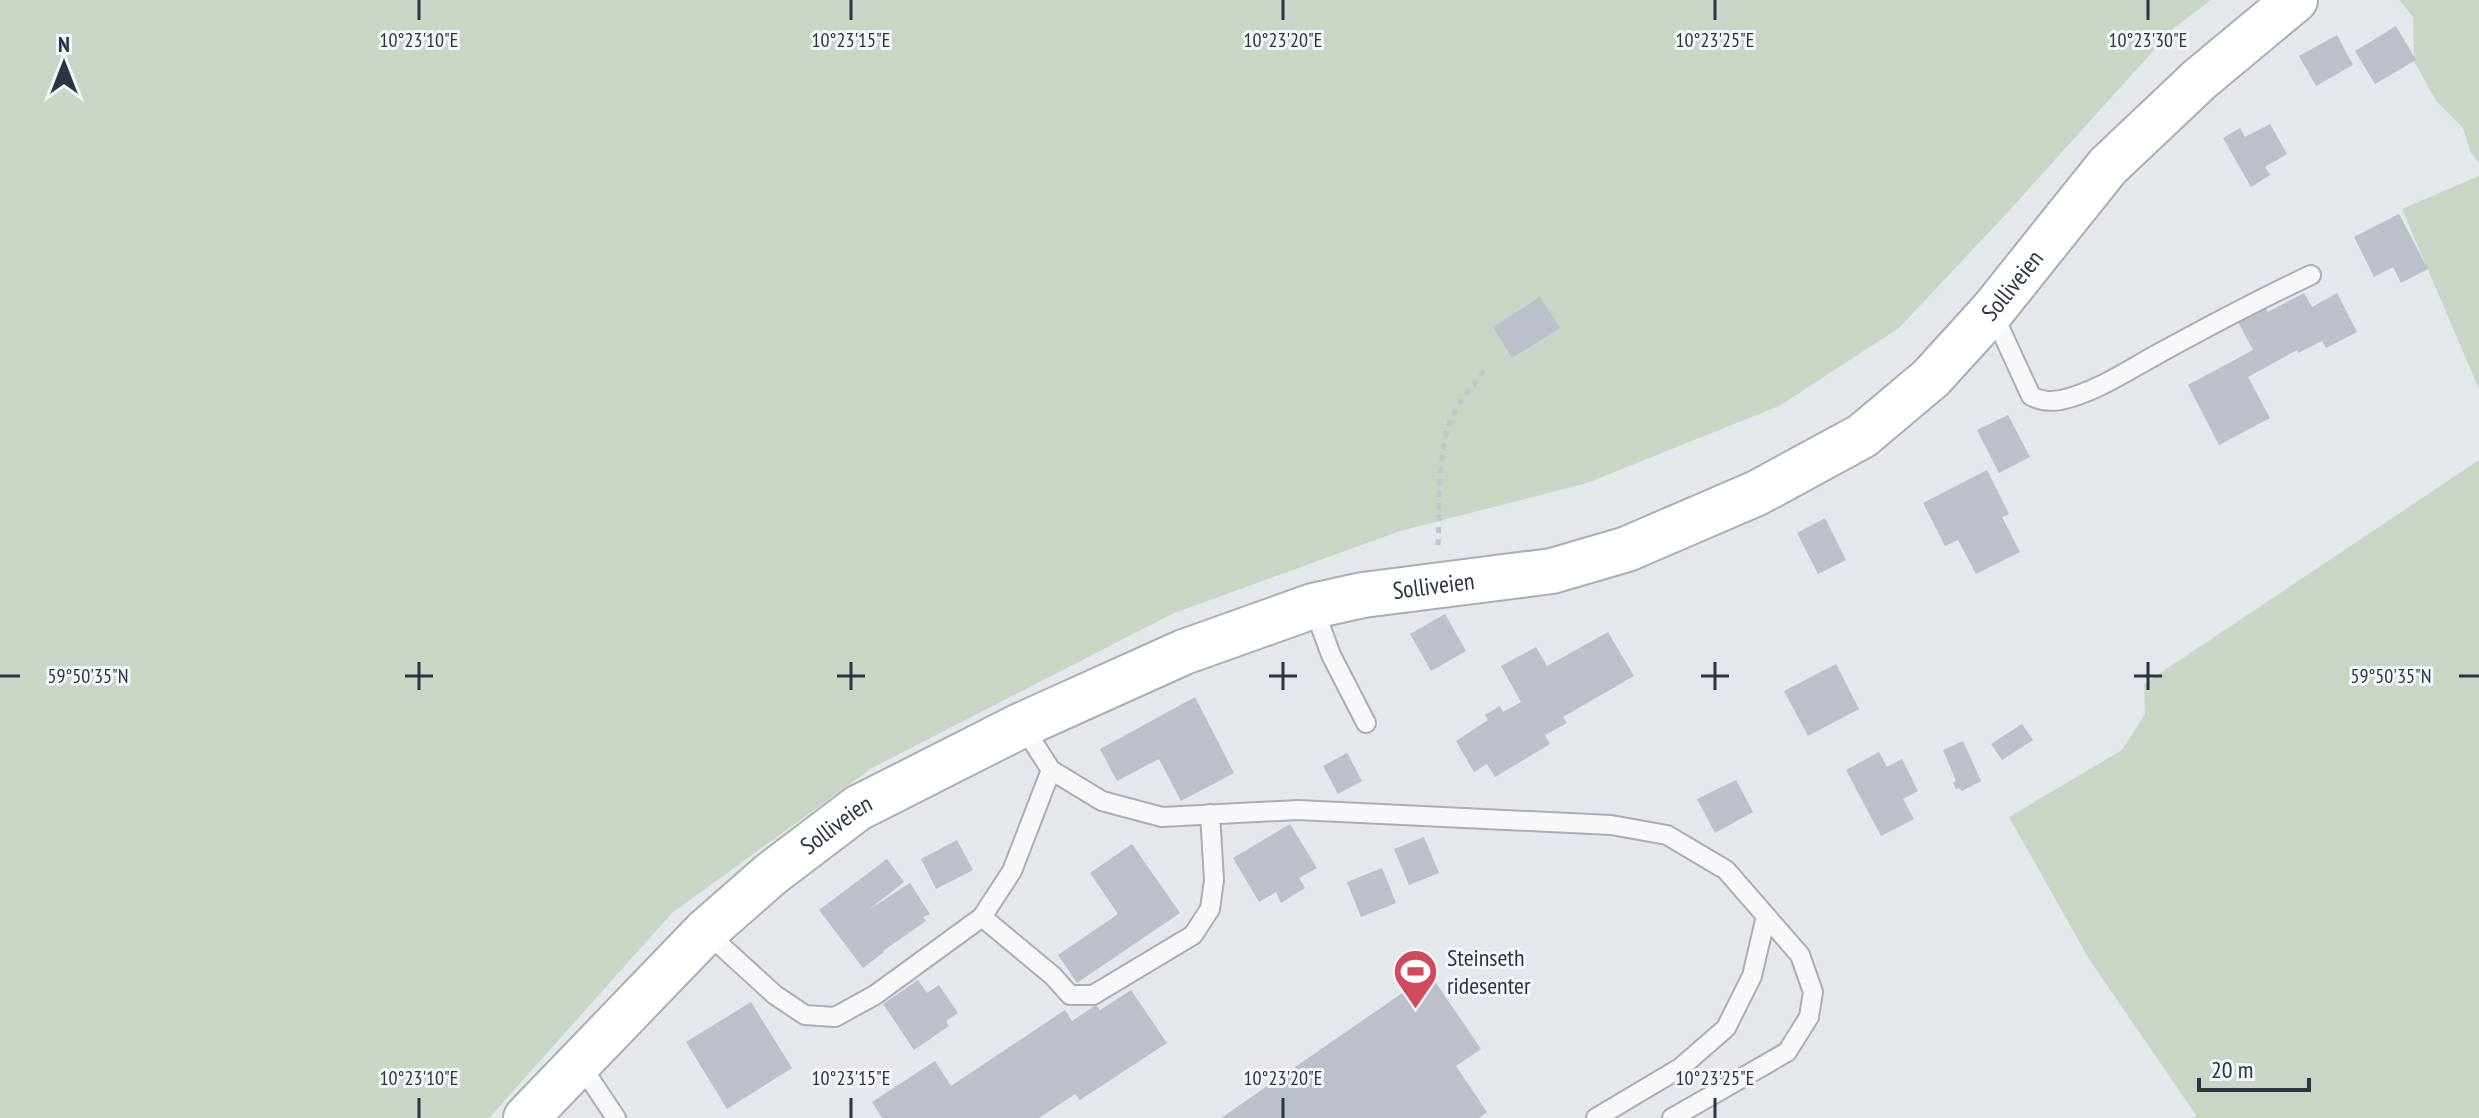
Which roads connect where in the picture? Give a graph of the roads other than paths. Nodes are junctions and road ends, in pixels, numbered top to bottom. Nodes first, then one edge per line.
1 (2295, 0) edge
2 (2311, 275) dead end
3 (1992, 311) junction
4 (1313, 606) junction
5 (1366, 723) dead end
6 (1022, 725) junction
7 (1051, 770) junction
8 (1210, 814) junction
9 (1766, 916) junction
10 (982, 917) junction
11 (706, 931) junction
12 (578, 1062) junction
13 (526, 1118) edge
14 (616, 1118) edge
15 (1596, 1118) edge
16 (1672, 1118) edge

1 - 3 street, Solliveien
2 - 3 lane
3 - 4 street, Solliveien
4 - 5 lane
4 - 6 street, Solliveien
6 - 7 lane
6 - 11 street, Solliveien
7 - 8 lane
7 - 10 lane
8 - 9 lane
8 - 10 lane
9 - 15 lane
9 - 16 lane
10 - 11 lane
11 - 12 street, Solliveien
12 - 13 street, Solliveien
12 - 14 lane

